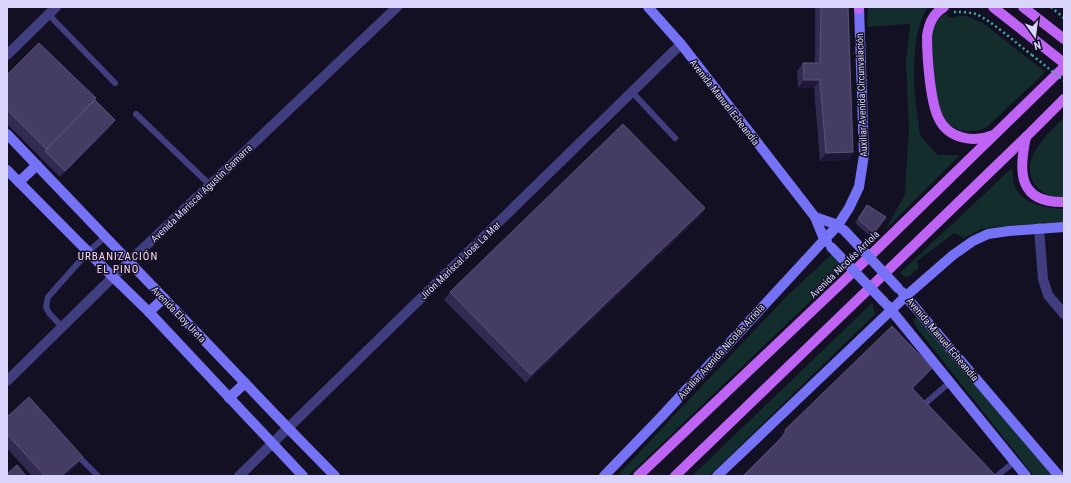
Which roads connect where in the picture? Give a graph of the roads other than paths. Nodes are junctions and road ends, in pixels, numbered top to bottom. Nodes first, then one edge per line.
1 (56, 7) edge
2 (397, 7) edge
3 (648, 7) edge
4 (993, 7) edge
5 (1023, 7) edge
6 (859, 8) edge
7 (947, 10) edge
8 (49, 14) junction
9 (1064, 39) edge
10 (681, 44) junction
11 (7, 55) edge
12 (1064, 63) edge
13 (1064, 67) edge
14 (115, 83) dead end
15 (632, 92) junction
16 (1064, 99) edge
17 (136, 114) dead end
18 (7, 134) edge
19 (994, 134) junction
20 (1026, 137) junction
21 (675, 138) dead end
22 (36, 165) junction
23 (7, 171) edge
24 (19, 182) junction
25 (210, 185) junction
26 (1064, 202) edge
27 (815, 217) junction
28 (1064, 227) edge
29 (841, 228) junction
30 (1039, 228) junction
31 (105, 237) junction
32 (824, 239) junction
33 (88, 252) junction
34 (129, 262) junction
35 (113, 277) junction
36 (906, 296) junction
37 (164, 298) junction
38 (891, 310) junction
39 (149, 312) junction
40 (1064, 314) edge
41 (62, 327) junction
42 (7, 381) edge
43 (245, 383) junction
44 (949, 383) junction
45 (229, 398) junction
46 (920, 414) edge
47 (288, 428) junction
48 (272, 443) junction
49 (80, 458) edge
50 (1014, 462) junction
51 (98, 476) edge
52 (239, 476) edge
53 (303, 476) edge
54 (335, 476) edge
55 (604, 476) edge
56 (638, 476) edge
57 (675, 476) edge
58 (718, 476) edge
59 (997, 476) edge
60 (1026, 476) edge
61 (1059, 476) edge

1 - 8 street
2 - 25 street, Avenida Mariscal Agustin Gamarra
3 - 10 street, Avenida Manuel Echeandía
4 - 12 main road
5 - 9 main road
6 - 29 street, Auxiliar Avenida Circunvalación
7 - 19 main road
8 - 11 street
8 - 14 lane
10 - 15 street, Jirón Mariscal José La Mar
10 - 27 street, Avenida Manuel Echeandía
13 - 19 main road, Avenida Nicolás Arriola
15 - 21 lane
15 - 47 street, Jirón Mariscal José La Mar
16 - 20 main road
17 - 25 lane
18 - 22 street, Avenida Eloy Ureta
19 - 56 main road, Avenida Nicolás Arriola
20 - 26 main road
20 - 57 main road
22 - 24 street
22 - 31 street, Avenida Eloy Ureta
23 - 24 street, Avenida Eloy Ureta
24 - 33 street, Avenida Eloy Ureta
25 - 34 street, Avenida Mariscal Agustin Gamarra
27 - 29 street, Avenida Manuel Echeandía
27 - 32 street, Avenida Manuel Echeandía
28 - 30 street
29 - 32 street, Auxiliar Avenida Nicolás Arriola
29 - 36 street, Avenida Manuel Echeandía, bridge
30 - 36 street
30 - 40 street
31 - 33 lane
31 - 34 street, Avenida Eloy Ureta
32 - 38 street, Avenida Manuel Echeandía, bridge
32 - 55 street, Auxiliar Avenida Nicolás Arriola
33 - 35 street, Avenida Eloy Ureta
33 - 41 lane
34 - 35 street, Avenida Mariscal Agustin Gamarra
34 - 37 street, Avenida Eloy Ureta
35 - 39 street, Avenida Eloy Ureta
35 - 41 street, Avenida Mariscal Agustin Gamarra
36 - 38 street
36 - 61 street, Avenida Manuel Echeandía
37 - 39 street
37 - 43 street, Avenida Eloy Ureta
38 - 44 street, Avenida Manuel Echeandía
38 - 58 street
39 - 45 street, Avenida Eloy Ureta
41 - 42 street, Avenida Mariscal Agustin Gamarra
43 - 45 street
43 - 47 street, Avenida Eloy Ureta
44 - 46 lane
44 - 50 street, Avenida Manuel Echeandía
45 - 48 street, Avenida Eloy Ureta
47 - 48 street, Jirón Mariscal José La Mar
47 - 54 street, Avenida Eloy Ureta
48 - 52 street, Jirón Mariscal José La Mar
48 - 53 street, Avenida Eloy Ureta
49 - 51 lane
50 - 59 lane
50 - 60 street, Avenida Manuel Echeandía

